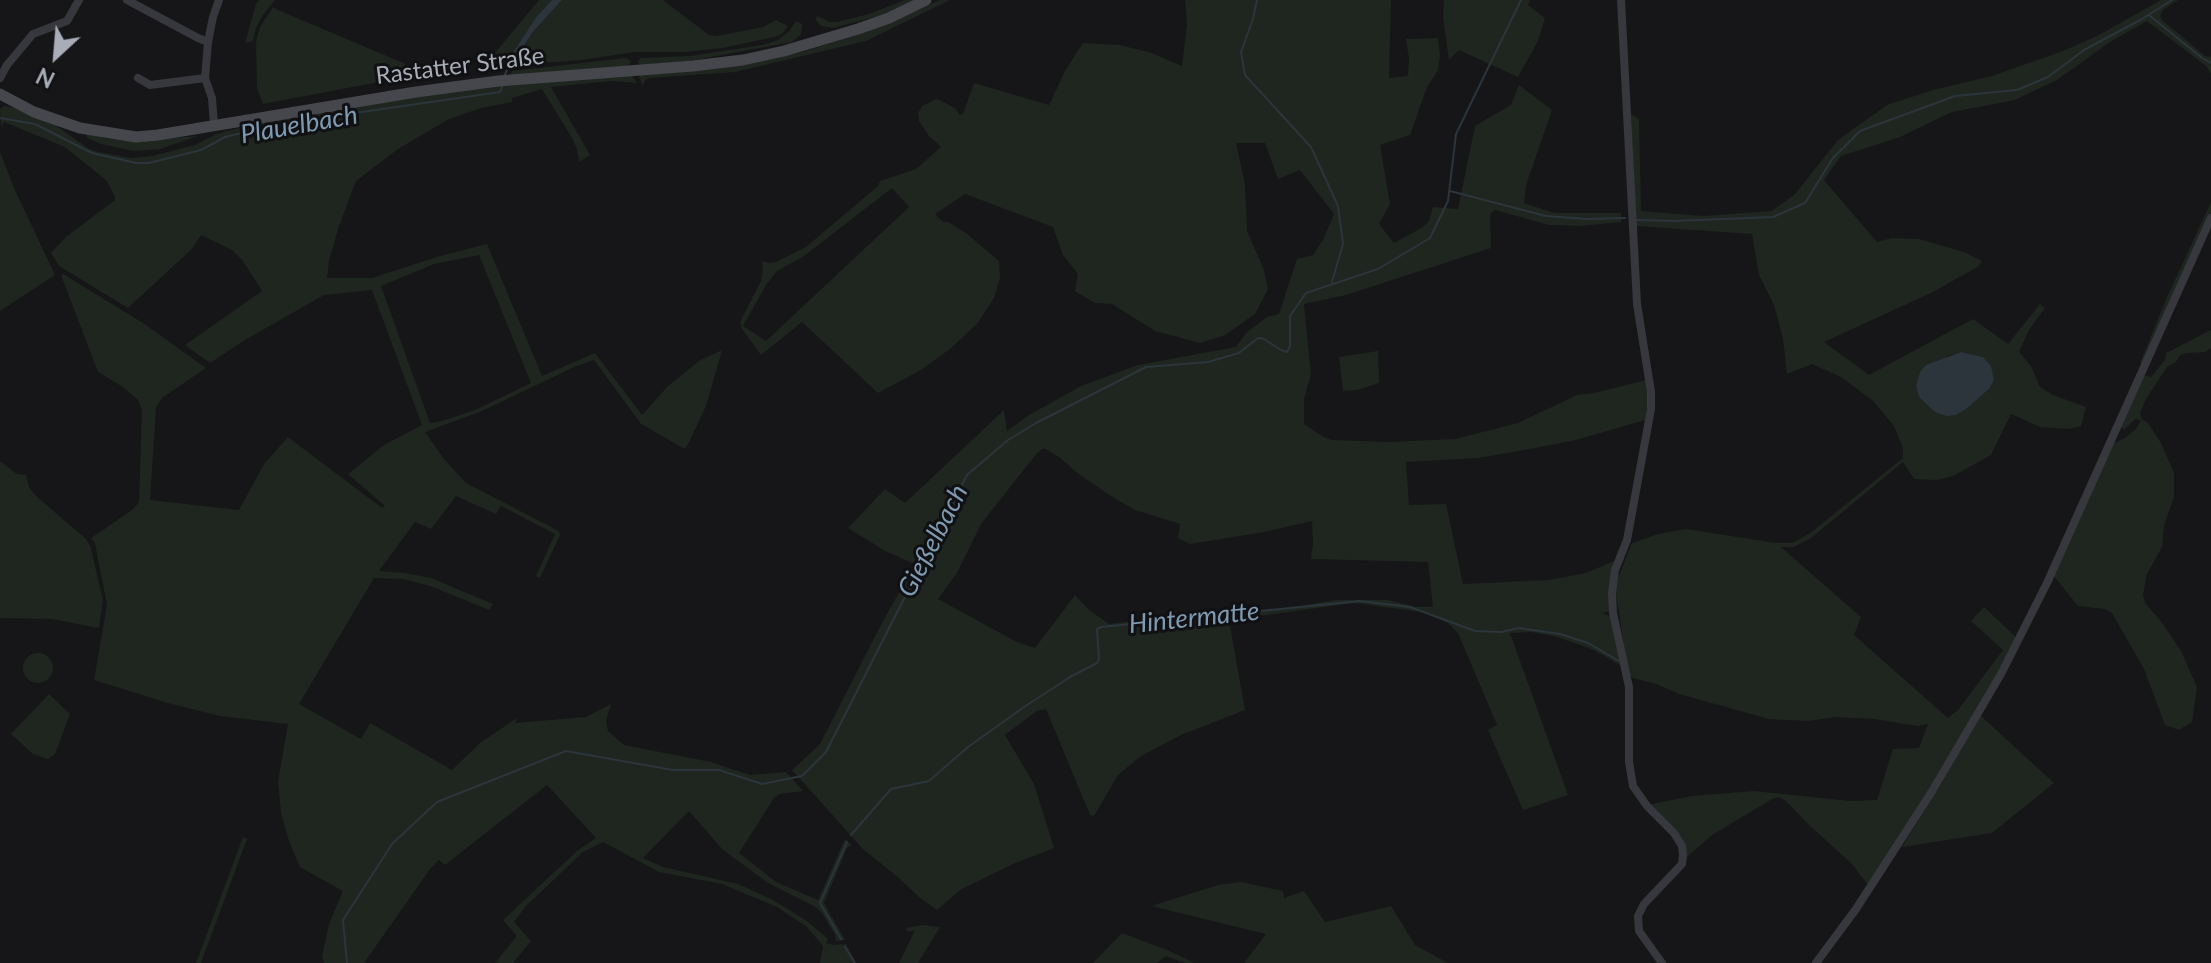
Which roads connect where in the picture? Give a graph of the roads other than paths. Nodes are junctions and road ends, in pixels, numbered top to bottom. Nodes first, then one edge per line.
1 (79, 0) edge
2 (127, 0) edge
3 (219, 0) edge
4 (926, 0) edge
5 (1621, 0) edge
6 (140, 3) edge
7 (208, 42) junction
8 (0, 78) edge
9 (138, 78) dead end
10 (205, 78) junction
11 (0, 94) edge
12 (214, 125) junction
13 (2211, 218) edge
14 (1662, 963) edge
15 (1816, 963) edge

1 - 8 street
2 - 6 street
3 - 7 street
4 - 12 main road, Rastatter Straße
5 - 14 street
6 - 7 street
7 - 10 street
9 - 10 street
10 - 12 street
11 - 12 main road, Rastatter Straße
13 - 15 street

